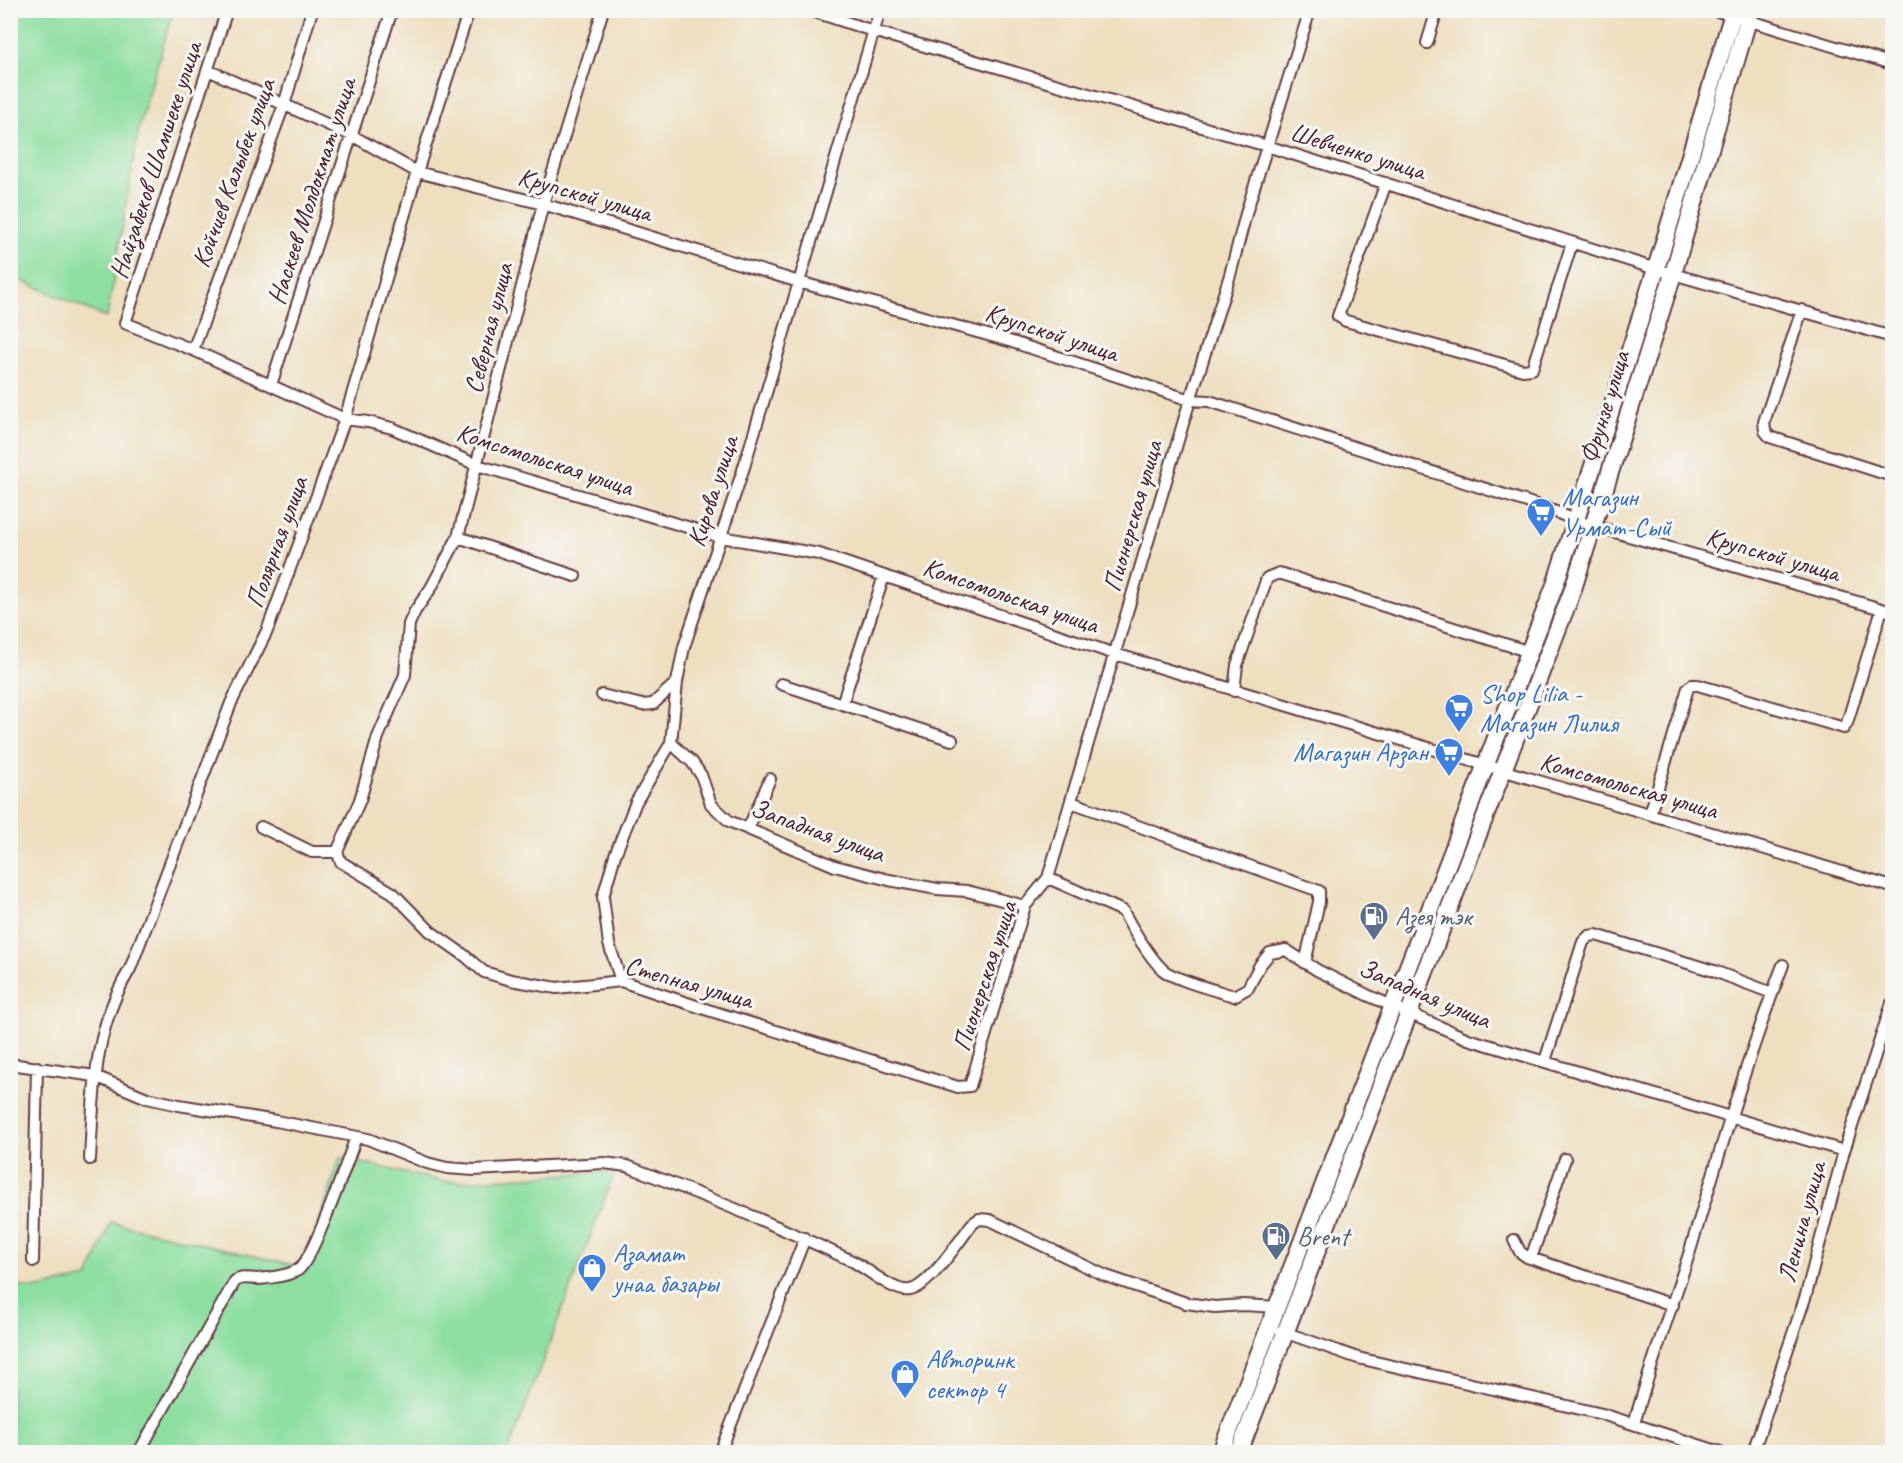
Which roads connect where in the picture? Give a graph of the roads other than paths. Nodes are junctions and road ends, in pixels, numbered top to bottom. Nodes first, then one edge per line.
1 (227, 10) edge
2 (312, 10) edge
3 (392, 10) edge
4 (469, 10) edge
5 (603, 10) edge
6 (809, 10) edge
7 (880, 10) edge
8 (1310, 10) edge
9 (1437, 10) edge
10 (1714, 10) edge
11 (1741, 15) edge
12 (873, 31) junction
13 (1427, 44) dead end
14 (1893, 64) edge
15 (208, 70) junction
16 (284, 105) junction
17 (353, 136) junction
18 (1267, 146) junction
19 (417, 172) junction
20 (1386, 183) junction
21 (543, 204) junction
22 (1572, 243) junction
23 (1656, 269) junction
24 (1673, 274) junction
25 (799, 282) junction
26 (1803, 310) junction
27 (126, 323) joint
28 (1893, 336) edge
29 (193, 350) junction
30 (271, 385) junction
31 (1190, 400) junction
32 (345, 419) junction
33 (477, 465) junction
34 (1893, 476) edge
35 (1577, 521) junction
36 (1594, 526) junction
37 (458, 537) junction
38 (721, 537) junction
39 (575, 576) dead end
40 (884, 576) junction
41 (1887, 610) edge
42 (1530, 652) junction
43 (1115, 654) junction
44 (677, 682) junction
45 (781, 684) dead end
46 (1234, 691) junction
47 (602, 695) dead end
48 (842, 704) junction
49 (952, 740) dead end
50 (671, 743) junction
51 (1486, 766) junction
52 (1502, 771) junction
53 (770, 779) dead end
54 (1071, 802) junction
55 (1650, 814) junction
56 (261, 827) dead end
57 (748, 829) junction
58 (337, 852) junction
59 (1048, 878) junction
60 (1893, 886) edge
61 (1025, 906) junction
62 (1305, 963) junction
63 (1784, 965) dead end
64 (621, 981) junction
65 (1772, 993) junction
66 (1893, 1003) edge
67 (1401, 1010) junction
68 (1545, 1062) junction
69 (10, 1064) edge
70 (37, 1067) junction
71 (94, 1076) junction
72 (958, 1087) joint
73 (1731, 1116) junction
74 (356, 1137) junction
75 (1844, 1151) junction
76 (90, 1159) dead end
77 (1564, 1159) dead end
78 (1318, 1227) junction
79 (805, 1238) junction
80 (1514, 1240) dead end
81 (1531, 1258) junction
82 (33, 1261) dead end
83 (1673, 1305) junction
84 (1278, 1307) junction
85 (1278, 1330) junction
86 (1634, 1424) junction
87 (139, 1452) edge
88 (720, 1452) edge
89 (1221, 1452) edge
90 (1239, 1452) edge
91 (1720, 1452) edge
92 (1753, 1452) edge

1 - 15 street, Найзабеков Шамшеке улица
2 - 16 street, Койчиев Калыбек улица
3 - 17 street, Наскеев Молдокмат улица
4 - 19 street, Полярная улица
5 - 21 street, Северная улица
6 - 12 street, Шевченко улица
7 - 12 street, Кирова улица
8 - 18 street, Пионерская улица
9 - 13 street
10 - 11 street
11 - 14 street
11 - 23 main road, Фрунзе улица
11 - 24 main road, Фрунзе улица
12 - 18 street, Шевченко улица
12 - 25 street, Кирова улица
15 - 16 street, Крупской улица
15 - 27 street, Найзабеков Шамшеке улица
16 - 17 street, Крупской улица
16 - 29 street, Койчиев Калыбек улица
17 - 19 street, Крупской улица
17 - 30 street, Наскеев Молдокмат улица
18 - 20 street, Шевченко улица
18 - 31 street, Пионерская улица
19 - 21 street, Крупской улица
19 - 32 street, Полярная улица
20 - 22 street, Шевченко улица
20 - 22 street
21 - 25 street, Крупской улица
21 - 33 street, Северная улица
22 - 23 street, Шевченко улица
23 - 24 street, Шевченко улица
23 - 35 main road, Фрунзе улица
24 - 26 street, Шевченко улица
24 - 36 main road, Фрунзе улица
25 - 31 street, Крупской улица
25 - 38 street, Кирова улица
26 - 28 street, Шевченко улица
26 - 34 street
27 - 29 street, Комсомольская улица
29 - 30 street, Комсомольская улица
30 - 32 street, Комсомольская улица
31 - 35 street, Крупской улица
31 - 43 street, Пионерская улица
32 - 33 street, Комсомольская улица
32 - 71 street, Полярная улица
33 - 37 street, Северная улица
33 - 38 street, Комсомольская улица
35 - 36 street, Крупской улица
35 - 42 main road, Фрунзе улица
36 - 41 street, Крупской улица
36 - 52 main road, Фрунзе улица
37 - 39 street
37 - 58 street, Северная улица
38 - 40 street, Комсомольская улица
38 - 44 street, Кирова улица
40 - 43 street, Комсомольская улица
40 - 48 street
41 - 55 street
42 - 46 street
42 - 51 main road, Фрунзе улица
43 - 46 street, Комсомольская улица
43 - 54 street, Пионерская улица
44 - 47 street
44 - 50 street, Кирова улица
45 - 48 street
46 - 51 street, Комсомольская улица
48 - 49 street
50 - 57 street, Западная улица
50 - 64 street, Кирова улица
51 - 52 street, Комсомольская улица
51 - 67 main road, Фрунзе улица
52 - 55 street, Комсомольская улица
52 - 67 main road, Фрунзе улица
53 - 57 street
54 - 59 street, Пионерская улица
54 - 62 street
55 - 60 street, Комсомольская улица
56 - 58 street
57 - 61 street, Западная улица
58 - 64 street, Степная улица
59 - 61 street, Пионерская улица
59 - 62 street, Западная улица
61 - 72 street, Пионерская улица
62 - 67 street, Западная улица
63 - 65 street
64 - 72 street, Степная улица
65 - 68 street
65 - 73 street
66 - 75 street, Ленина улица
67 - 68 street, Западная улица
67 - 78 main road
68 - 73 street, Западная улица
69 - 70 street
70 - 71 street
70 - 82 street
71 - 74 street
71 - 76 street, Полярная улица
73 - 75 street, Западная улица
73 - 83 street
74 - 79 street
74 - 87 street
75 - 92 street, Ленина улица
77 - 81 street
78 - 84 main road
78 - 85 main road
79 - 84 street
79 - 88 street
80 - 81 street
81 - 83 street
83 - 86 street
84 - 85 main road
85 - 86 street
85 - 89 main road
85 - 90 main road
86 - 91 street

